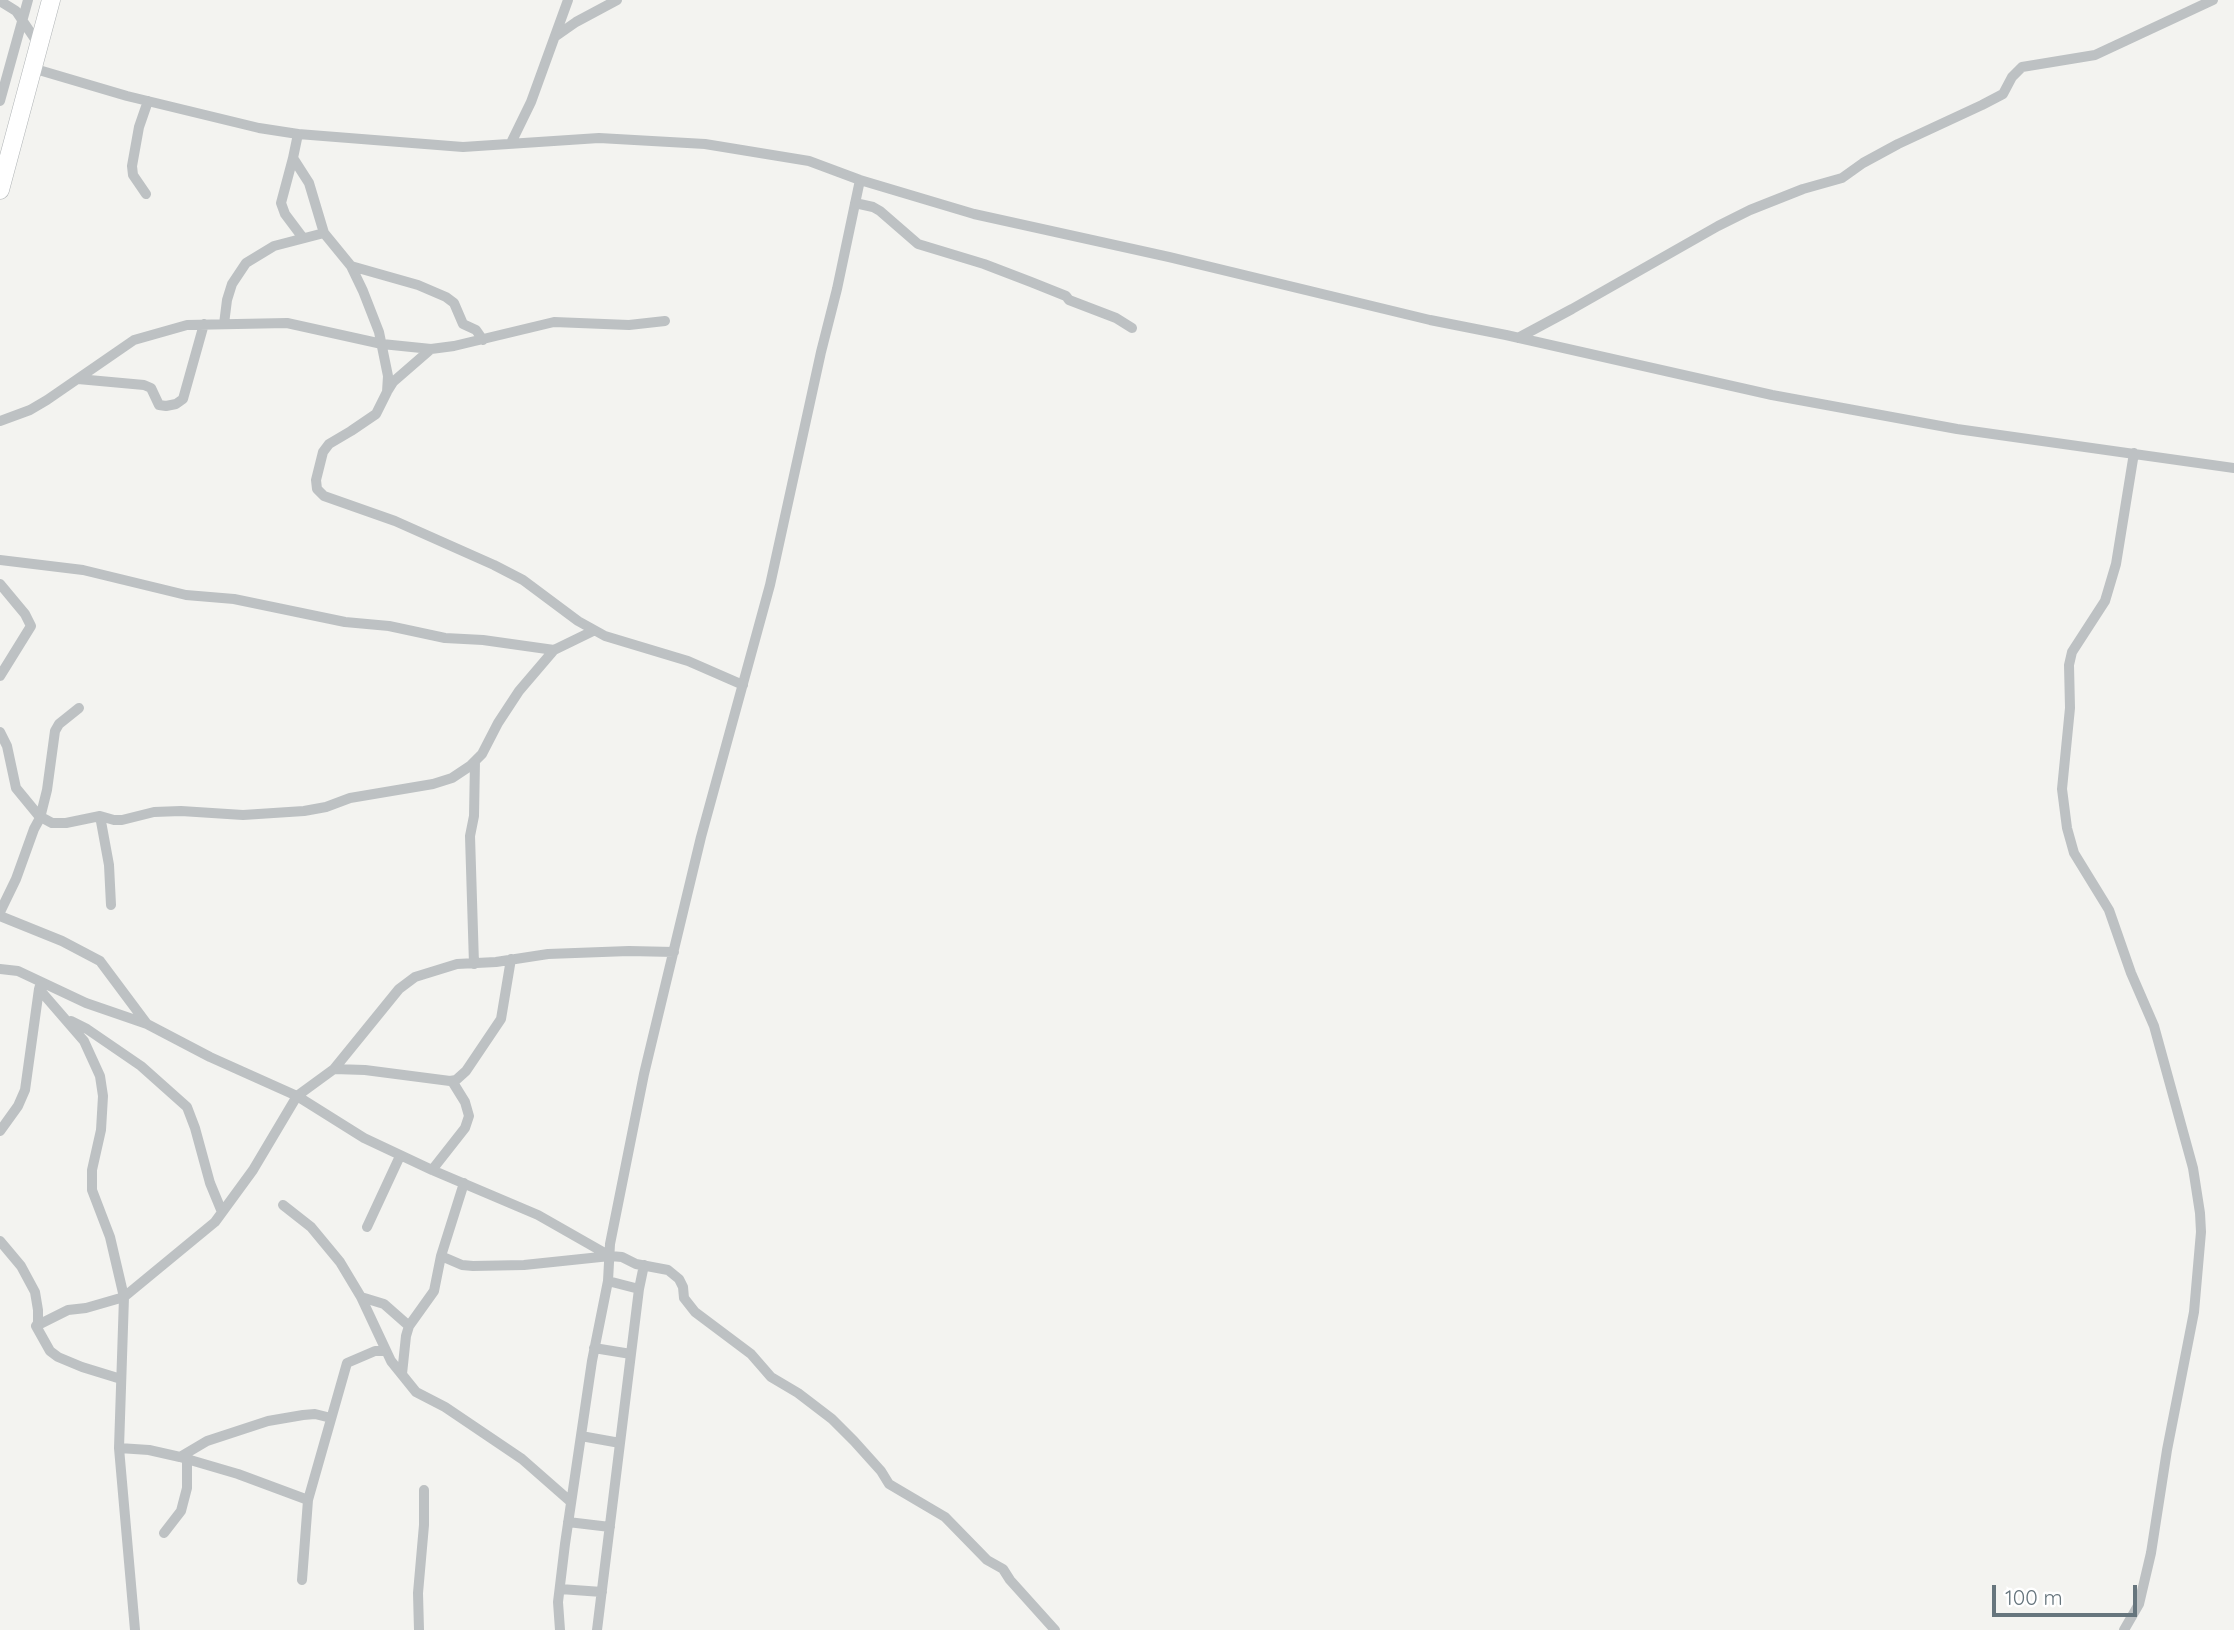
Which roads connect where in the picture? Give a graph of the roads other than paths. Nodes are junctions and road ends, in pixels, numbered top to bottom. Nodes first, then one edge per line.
1 (28, 0) edge
2 (51, 0) edge
3 (568, 0) edge
4 (617, 0) edge
5 (2213, 0) edge
6 (0, 1) edge
7 (23, 21) junction
8 (556, 36) junction
9 (39, 45) junction
10 (32, 68) junction
11 (0, 101) edge
12 (148, 101) junction
13 (298, 134) junction
14 (511, 143) junction
15 (293, 158) junction
16 (860, 180) junction
17 (1, 183) edge
18 (146, 194) dead end
19 (855, 203) junction
20 (324, 233) junction
21 (303, 238) junction
22 (351, 266) junction
23 (665, 321) dead end
24 (204, 324) junction
25 (224, 324) junction
26 (1132, 328) dead end
27 (1518, 338) junction
28 (483, 340) junction
29 (382, 344) junction
30 (431, 349) junction
31 (78, 379) junction
32 (387, 392) junction
33 (0, 421) edge
34 (2134, 453) junction
35 (2234, 468) edge
36 (0, 560) edge
37 (0, 584) edge
38 (593, 631) junction
39 (554, 650) junction
40 (0, 677) edge
41 (743, 685) junction
42 (79, 708) dead end
43 (0, 732) edge
44 (475, 761) junction
45 (100, 816) junction
46 (40, 818) junction
47 (111, 905) dead end
48 (0, 914) edge
49 (674, 952) junction
50 (511, 959) junction
51 (474, 964) junction
52 (0, 969) edge
53 (40, 986) junction
54 (65, 1017) junction
55 (147, 1024) junction
56 (334, 1069) junction
57 (452, 1081) junction
58 (297, 1097) junction
59 (0, 1131) edge
60 (400, 1156) junction
61 (432, 1170) junction
62 (464, 1183) junction
63 (283, 1205) dead end
64 (222, 1212) junction
65 (367, 1227) dead end
66 (0, 1241) edge
67 (441, 1256) junction
68 (610, 1256) junction
69 (644, 1265) junction
70 (608, 1281) junction
71 (639, 1289) junction
72 (124, 1297) junction
73 (360, 1297) junction
74 (36, 1326) junction
75 (409, 1326) junction
76 (594, 1348) junction
77 (385, 1351) junction
78 (631, 1354) junction
79 (402, 1374) junction
80 (121, 1379) junction
81 (331, 1418) junction
82 (581, 1436) junction
83 (620, 1443) junction
84 (119, 1448) junction
85 (183, 1458) junction
86 (424, 1490) dead end
87 (308, 1500) junction
88 (571, 1502) junction
89 (568, 1522) junction
90 (610, 1527) junction
91 (163, 1534) dead end
92 (302, 1580) dead end
93 (560, 1589) junction
94 (602, 1592) junction
95 (135, 1630) edge
96 (419, 1630) edge
97 (559, 1630) edge
98 (597, 1630) edge
99 (1055, 1630) edge
100 (2124, 1630) edge

1 - 7 street
2 - 9 highway
3 - 8 street
4 - 8 street
5 - 27 street
6 - 7 street
7 - 9 street
7 - 11 street
8 - 14 street
9 - 10 highway
10 - 12 street
10 - 17 highway
12 - 13 street
12 - 18 street
13 - 14 street
13 - 15 street
14 - 16 street
15 - 20 street
15 - 21 street
16 - 19 street
16 - 27 street
19 - 26 street
19 - 41 street
20 - 21 street
20 - 22 street
21 - 25 street
22 - 28 street
22 - 29 street
23 - 28 street
24 - 25 street
24 - 31 street
24 - 31 street
25 - 29 street
27 - 34 street
28 - 30 street
29 - 30 street
29 - 32 street
30 - 32 street
31 - 33 street
32 - 38 street
34 - 35 street
34 - 100 street
36 - 39 street
37 - 40 street
38 - 39 street
38 - 41 street
39 - 44 street
41 - 49 street
42 - 46 street
43 - 46 street
44 - 45 street
44 - 51 street
45 - 46 street
45 - 47 street
46 - 48 street
48 - 55 street
49 - 50 street
49 - 68 street
50 - 51 street
50 - 57 street
51 - 56 street
52 - 53 street
53 - 54 street
53 - 55 street
53 - 59 street
54 - 64 street
54 - 72 street
55 - 58 street
56 - 57 street
56 - 58 street
57 - 61 street
58 - 60 street
58 - 64 street
60 - 61 street
60 - 65 street
61 - 62 street
62 - 67 street
62 - 68 street
63 - 73 street
64 - 72 street
66 - 74 street
67 - 68 street
67 - 75 street
68 - 69 street
68 - 70 street
69 - 71 street
69 - 99 street
70 - 71 street
70 - 76 street
71 - 78 street
72 - 74 street
72 - 80 street
73 - 75 street
73 - 77 street
74 - 80 street
75 - 79 street
76 - 78 street
76 - 82 street
77 - 79 street
77 - 81 street
78 - 83 street
79 - 88 street
80 - 84 street
81 - 85 street
81 - 87 street
82 - 83 street
82 - 88 street
83 - 90 street
84 - 85 street
84 - 95 street
85 - 87 street
85 - 91 street
86 - 96 street
87 - 92 street
88 - 89 street
89 - 90 street
89 - 93 street
90 - 94 street
93 - 94 street
93 - 97 street
94 - 98 street

